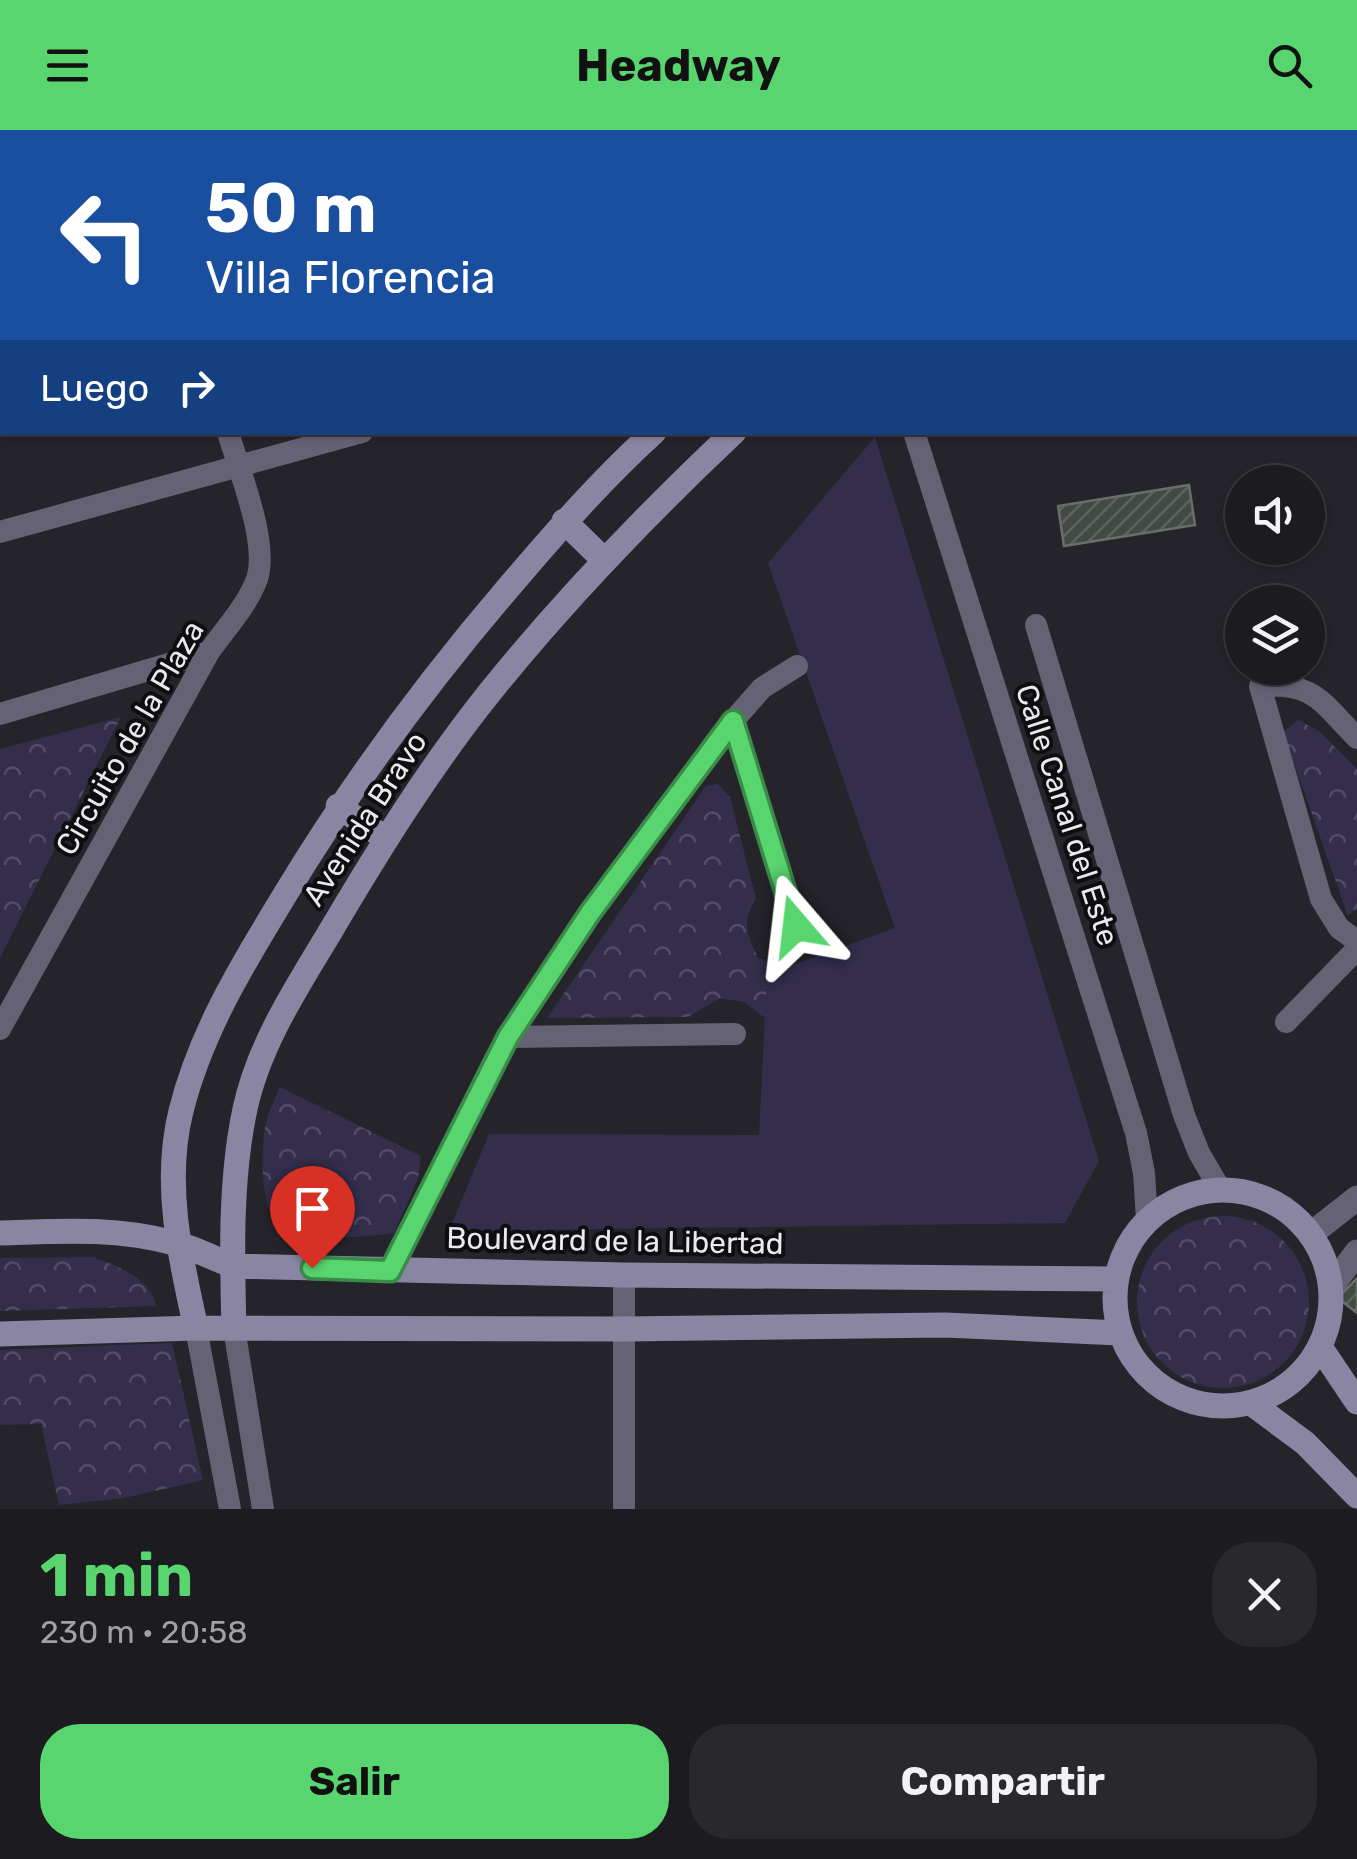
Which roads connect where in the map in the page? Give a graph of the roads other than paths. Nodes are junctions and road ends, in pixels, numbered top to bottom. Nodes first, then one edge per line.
1 (229, 435) edge
2 (351, 435) edge
3 (651, 435) edge
4 (731, 435) edge
5 (915, 435) edge
6 (238, 466) junction
7 (564, 522) junction
8 (0, 532) edge
9 (604, 560) junction
10 (1036, 625) dead end
11 (209, 652) junction
12 (797, 666) dead end
13 (0, 714) edge
14 (733, 721) junction
15 (1357, 738) edge
16 (338, 806) junction
17 (385, 838) junction
18 (796, 926) dead end
19 (1357, 945) edge
20 (1286, 1022) dead end
21 (0, 1030) edge
22 (735, 1034) dead end
23 (508, 1037) junction
24 (1220, 1190) junction
25 (1357, 1198) edge
26 (1147, 1220) junction
27 (0, 1233) edge
28 (1311, 1234) junction
29 (178, 1244) junction
30 (1357, 1252) edge
31 (232, 1266) junction
32 (390, 1271) junction
33 (624, 1275) junction
34 (1115, 1279) junction
35 (1331, 1287) junction
36 (196, 1328) junction
37 (234, 1328) junction
38 (623, 1329) junction
39 (1119, 1333) junction
40 (0, 1334) edge
41 (1320, 1347) junction
42 (1357, 1402) edge
43 (1251, 1403) junction
44 (1357, 1496) edge
45 (230, 1509) edge
46 (263, 1509) edge
47 (624, 1509) edge

1 - 6 street, Circuito de la Plaza
2 - 6 street
3 - 7 main road, Avenida Bravo
4 - 9 main road, Avenida Bravo
5 - 26 street, Calle Canal del Este
6 - 8 street
6 - 11 street, Circuito de la Plaza
7 - 9 main road
7 - 16 main road, Avenida Bravo
9 - 17 main road, Avenida Bravo
10 - 24 street, Calle Canal del Este
11 - 13 street
11 - 21 street, Circuito de la Plaza
12 - 14 street
14 - 18 street
14 - 23 street
15 - 19 street
16 - 17 main road
16 - 29 main road, Avenida Bravo
17 - 31 main road, Avenida Bravo
19 - 20 street
22 - 23 street
23 - 32 street
24 - 26 main road
24 - 28 main road
25 - 28 street
26 - 34 main road
27 - 29 main road, Boulevard de la Libertad
28 - 35 main road
29 - 31 main road, Boulevard de la Libertad
29 - 36 main road, Avenida Bravo
30 - 35 street
31 - 32 main road, Boulevard de la Libertad
31 - 37 main road, Avenida Bravo
32 - 33 main road, Boulevard de la Libertad
33 - 34 main road, Boulevard de la Libertad
33 - 38 street
34 - 39 main road
35 - 41 main road
36 - 37 main road
36 - 40 main road
36 - 45 street
37 - 38 main road
37 - 46 street
38 - 39 main road
38 - 47 street
39 - 43 main road
41 - 42 main road
41 - 43 main road
43 - 44 main road

